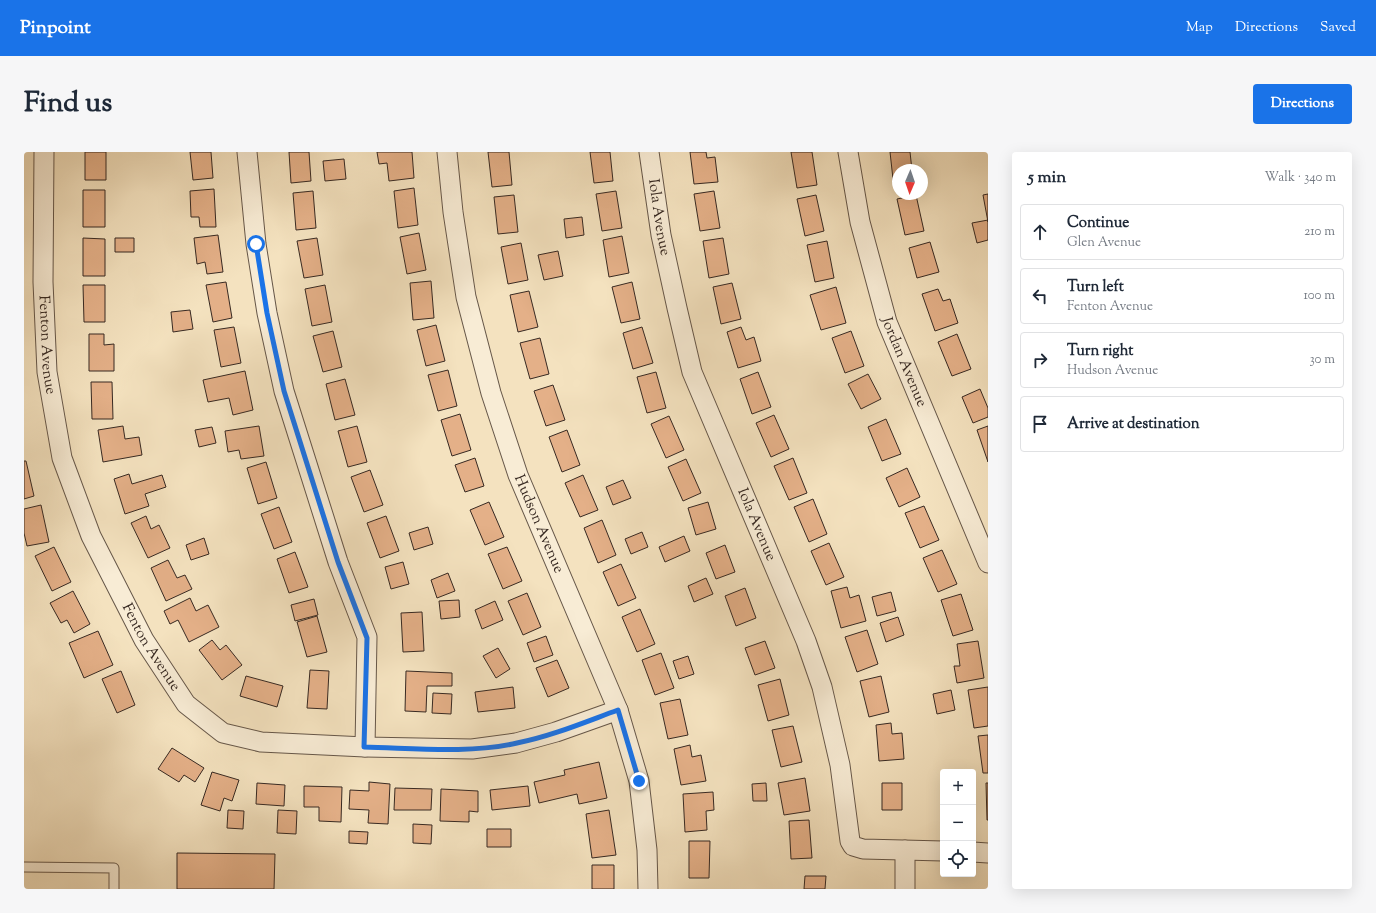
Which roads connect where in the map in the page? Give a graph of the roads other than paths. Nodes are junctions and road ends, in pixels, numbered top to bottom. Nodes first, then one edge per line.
1 (44, 152) edge
2 (247, 152) edge
3 (447, 152) edge
4 (649, 152) edge
5 (848, 152) edge
6 (988, 564) edge
7 (618, 710) junction
8 (364, 747) junction
9 (905, 850) junction
10 (940, 851) edge
11 (976, 852) edge
12 (988, 853) edge
13 (24, 867) edge
14 (114, 889) edge
15 (648, 889) edge
16 (904, 889) edge

1 - 8 street, Fenton Avenue
2 - 8 street
3 - 7 street, Hudson Avenue
4 - 9 street, Iola Avenue
5 - 6 street, Jordan Avenue
7 - 8 street, Fenton Avenue
7 - 15 street, Hudson Avenue
9 - 10 street
9 - 16 street
11 - 12 street
13 - 14 lane

